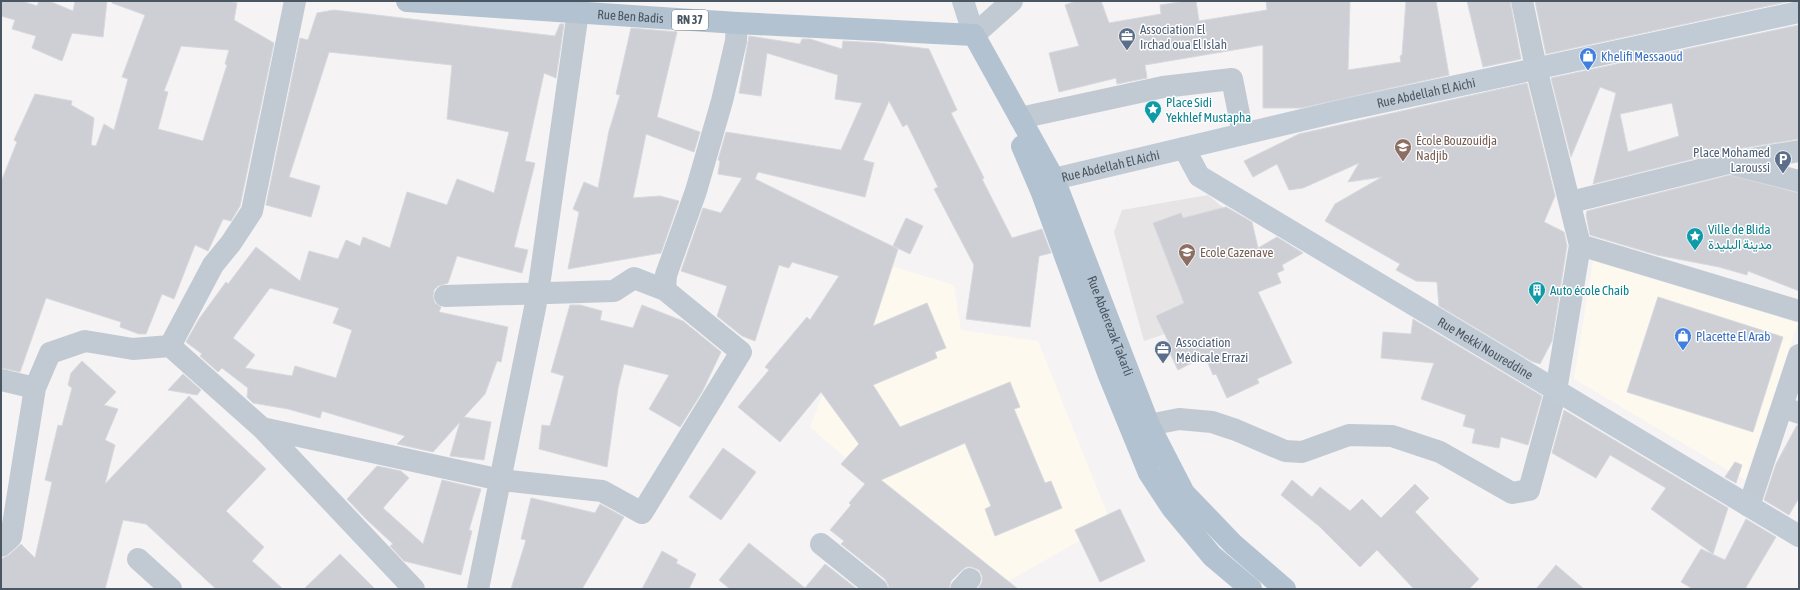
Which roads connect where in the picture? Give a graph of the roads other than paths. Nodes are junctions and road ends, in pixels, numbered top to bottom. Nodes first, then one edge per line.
1 (295, 1) edge
2 (407, 1) edge
3 (411, 1) edge
4 (962, 1) edge
5 (1012, 1) edge
6 (1522, 1) edge
7 (578, 12) junction
8 (1799, 12) edge
9 (738, 24) junction
10 (974, 35) junction
11 (1536, 68) junction
12 (1020, 118) junction
13 (1243, 134) junction
14 (1184, 148) junction
15 (1799, 151) edge
16 (1728, 162) junction
17 (1054, 179) junction
18 (1799, 181) edge
19 (1571, 202) junction
20 (1580, 245) junction
21 (665, 290) junction
22 (538, 293) junction
23 (445, 296) dead end
24 (1799, 311) edge
25 (170, 346) junction
26 (1799, 355) edge
27 (1, 380) edge
28 (35, 388) junction
29 (1556, 391) junction
30 (1790, 410) edge
31 (1149, 425) junction
32 (262, 428) junction
33 (500, 480) junction
34 (1749, 506) junction
35 (1799, 536) edge
36 (821, 544) dead end
37 (1, 546) edge
38 (138, 559) dead end
39 (171, 589) edge
40 (414, 589) edge
41 (478, 589) edge
42 (877, 589) edge
43 (1251, 589) edge
44 (1285, 589) edge

1 - 25 street
2 - 3 main road, Rue Ben Badis / RN 37
3 - 7 main road, Rue Ben Badis / RN 37
4 - 10 street, Rue Abderezak Takarli
5 - 10 street
6 - 11 street
7 - 9 main road, Rue Ben Badis / RN 37
7 - 22 street
8 - 11 street, Rue Abdellah El Aichi
9 - 10 main road, Rue Ben Badis / RN 37
9 - 21 street
10 - 12 main road, Rue Abderezak Takarli
10 - 43 main road, Rue Abderezak Takarli
11 - 13 street, Rue Abdellah El Aichi
11 - 19 street
12 - 13 street
12 - 17 main road, Rue Abderezak Takarli
13 - 14 street, Rue Abdellah El Aichi
14 - 17 street, Rue Abdellah El Aichi
14 - 29 street, Rue Mekki Noureddine
15 - 16 street
16 - 18 street
16 - 19 street
17 - 31 main road, Rue Abderezak Takarli
19 - 20 street
20 - 24 street
20 - 29 street
21 - 22 street
21 - 33 street
22 - 23 street
22 - 33 street
25 - 28 street
25 - 32 street
26 - 30 street
27 - 28 street
28 - 37 street
29 - 31 street
29 - 34 street, Rue Mekki Noureddine
30 - 34 street
31 - 44 main road, Rue Abderezak Takarli
32 - 33 street
32 - 40 street
33 - 41 street
34 - 35 street, Rue Mekki Noureddine
36 - 42 street
38 - 39 street

